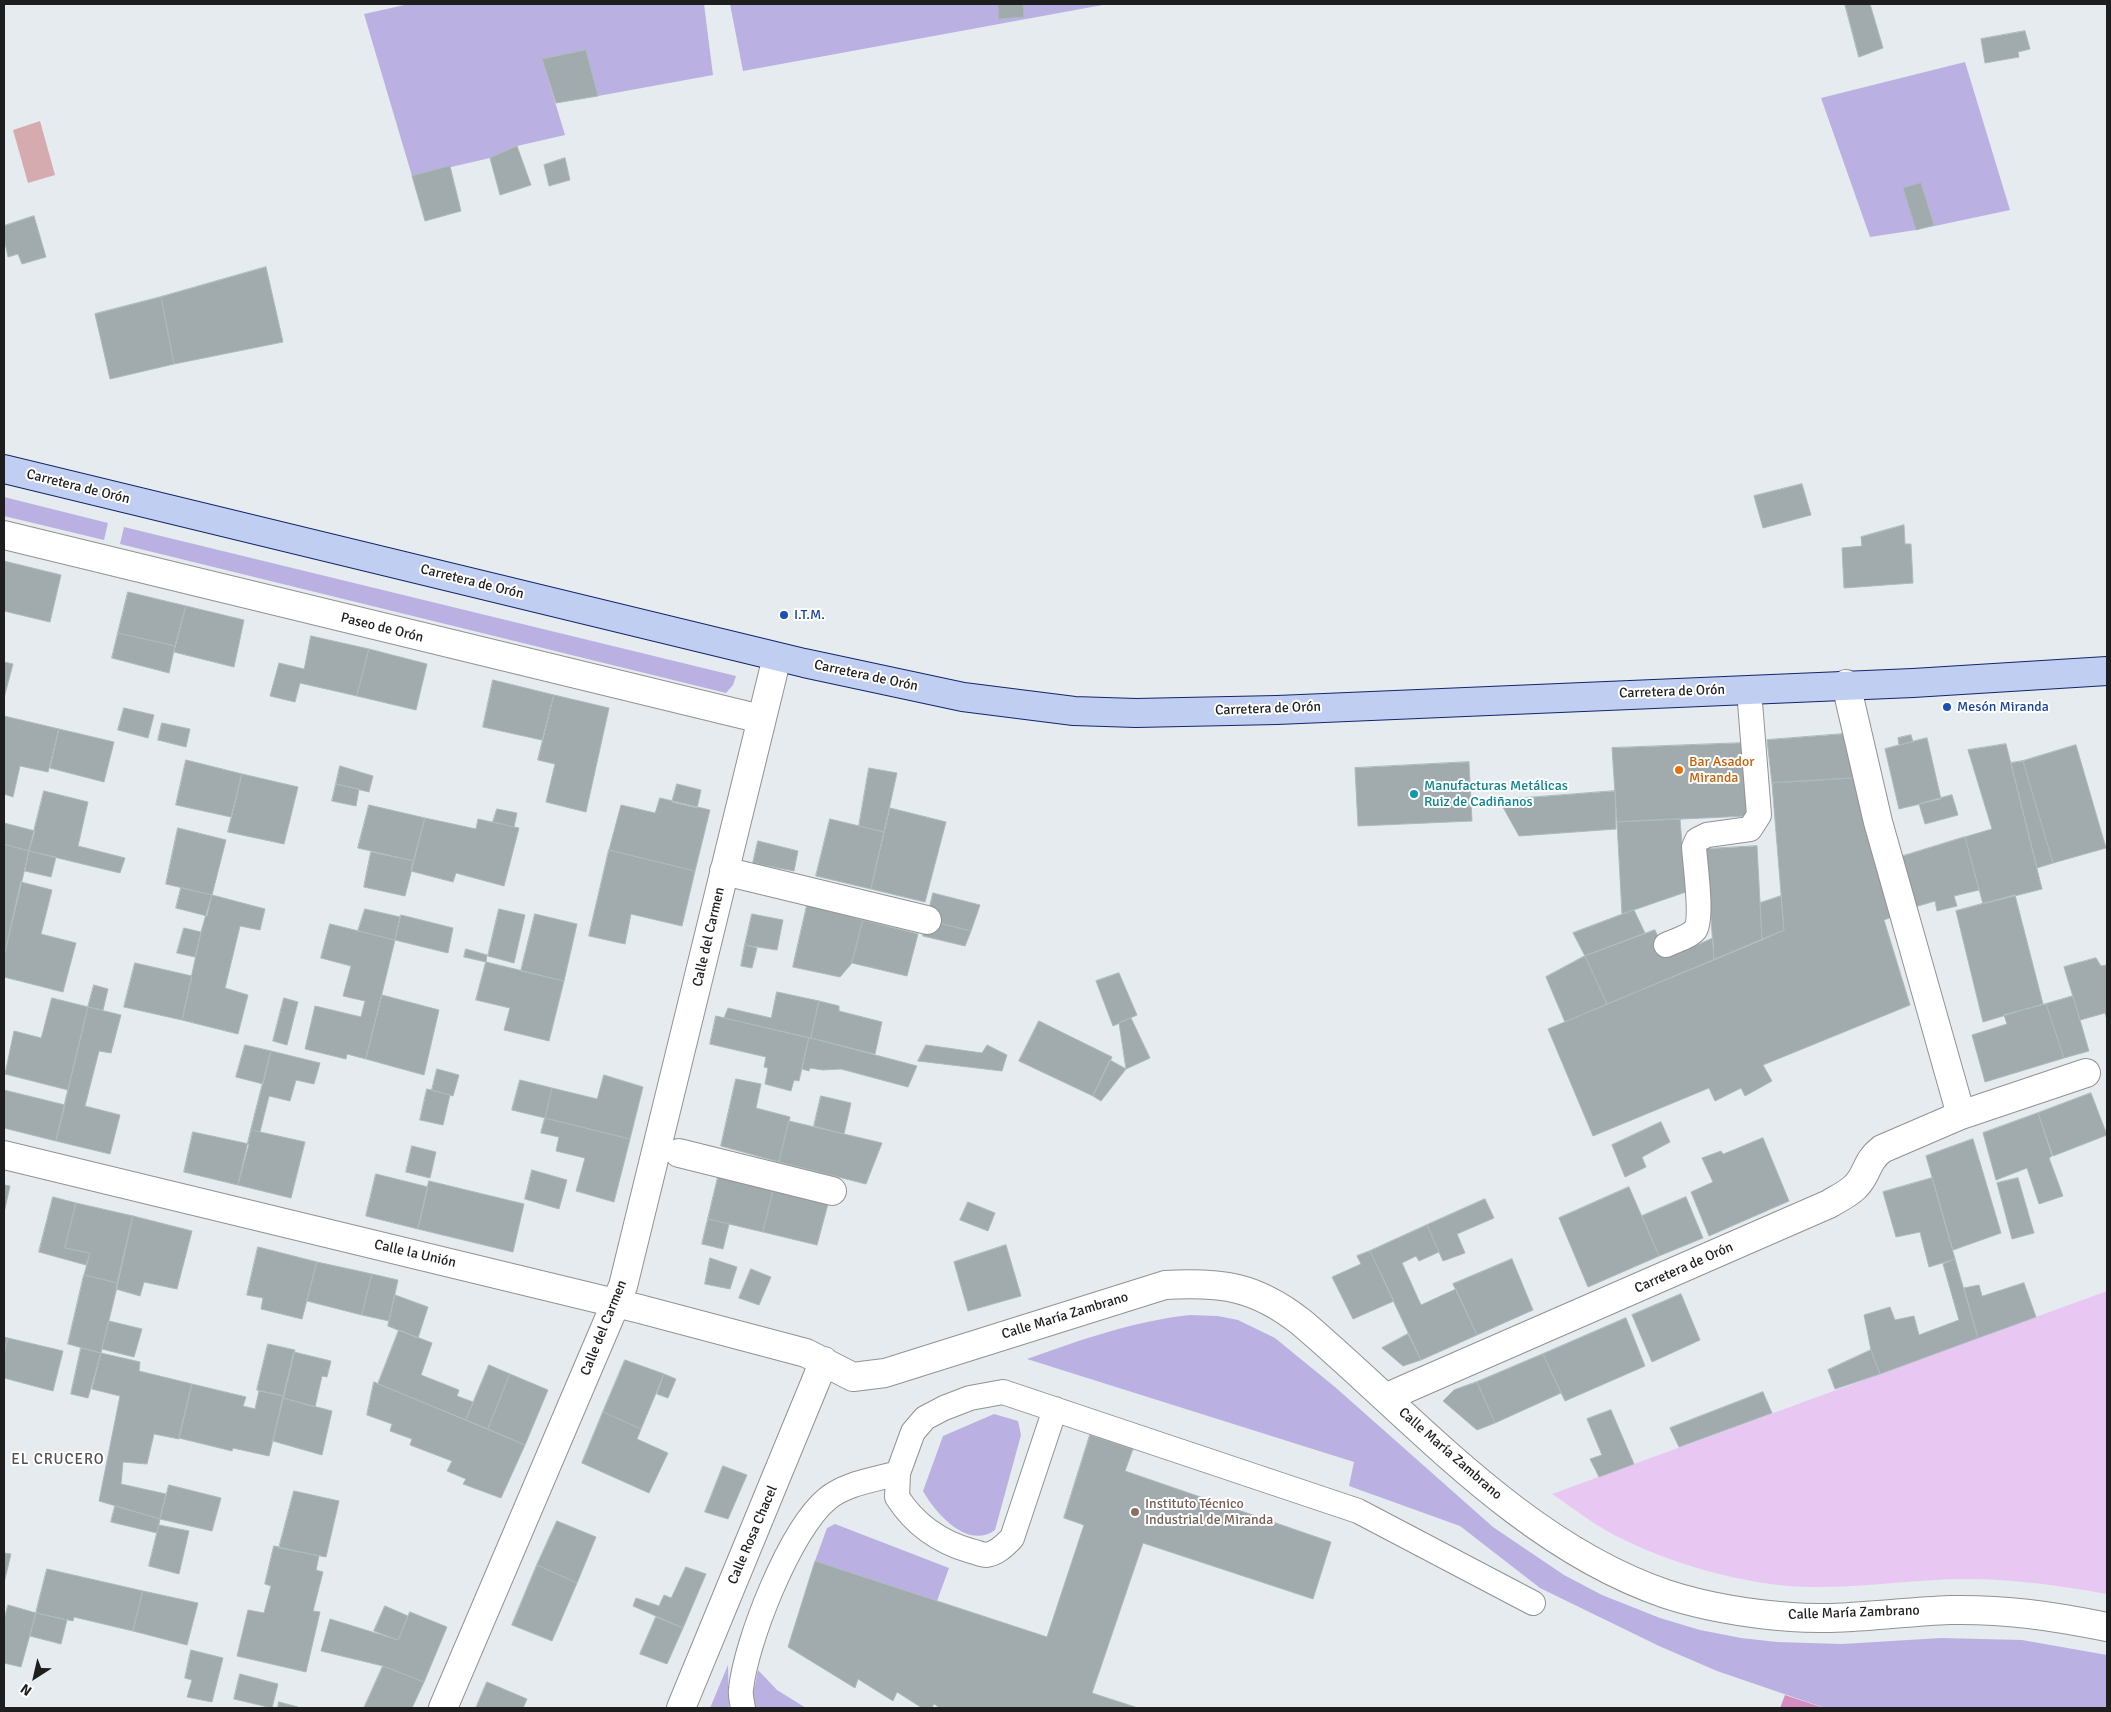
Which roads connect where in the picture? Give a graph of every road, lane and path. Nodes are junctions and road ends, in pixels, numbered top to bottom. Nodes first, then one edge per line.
1 (4, 469) edge
2 (4, 535) edge
3 (777, 656) junction
4 (2107, 671) edge
5 (1846, 684) junction
6 (1749, 690) junction
7 (761, 719) junction
8 (724, 871) junction
9 (927, 920) dead end
10 (1666, 945) dead end
11 (2086, 1073) dead end
12 (1961, 1115) junction
13 (679, 1153) dead end
14 (4, 1155) edge
15 (832, 1191) dead end
16 (616, 1303) junction
17 (824, 1361) junction
18 (1387, 1397) junction
19 (1055, 1409) junction
20 (898, 1473) junction
21 (1533, 1603) dead end
22 (2107, 1627) edge
23 (443, 1708) edge
24 (681, 1708) edge
25 (743, 1708) edge

1 - 3 street, Carretera de Orón
2 - 7 street, Paseo de Orón
3 - 6 street, Carretera de Orón
3 - 7 street, Calle del Carmen
4 - 5 street, Carretera de Orón
5 - 6 street, Carretera de Orón
5 - 12 street
6 - 10 lane
7 - 8 street, Calle del Carmen
8 - 9 street, Calle del Carmen
8 - 16 street, Calle del Carmen
11 - 12 street, Carretera de Orón
12 - 18 street, Carretera de Orón
13 - 15 street
14 - 16 street, Calle la Unión
16 - 17 street, Calle la Unión
16 - 23 street, Calle del Carmen
17 - 18 street, Calle María Zambrano
17 - 24 street, Calle Rosa Chacel
18 - 22 street, Calle María Zambrano
19 - 20 lane
19 - 20 lane
19 - 21 lane
20 - 25 lane

